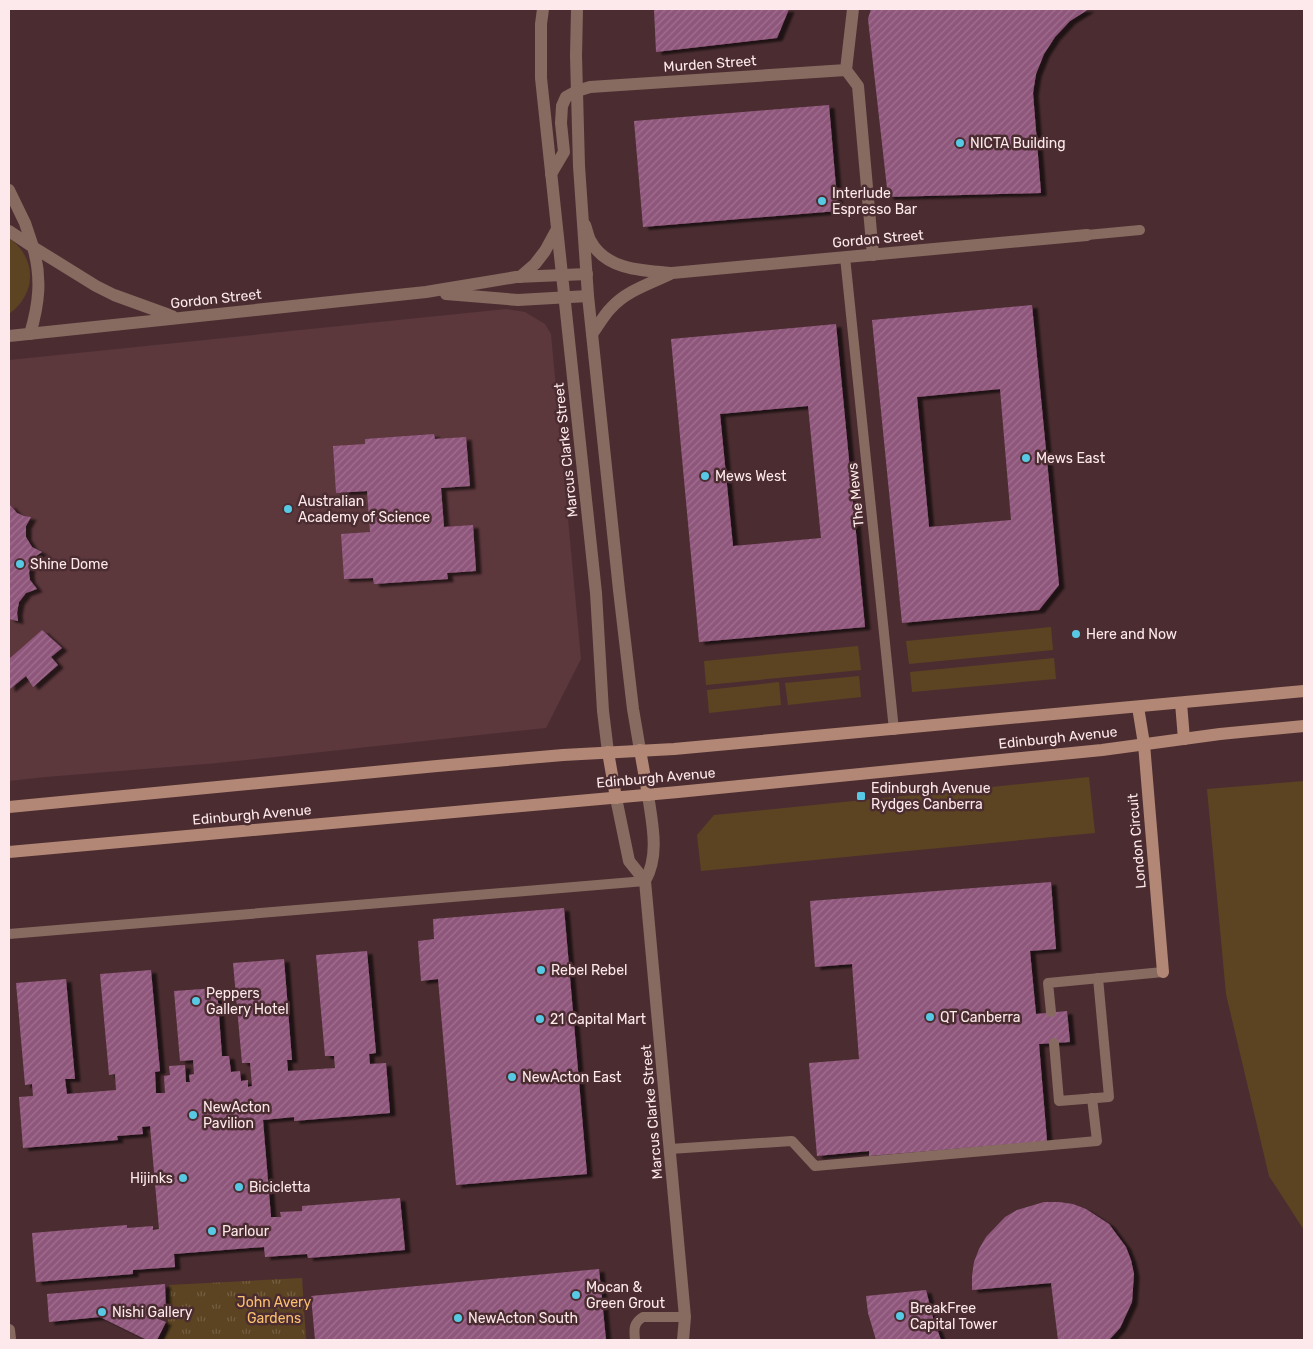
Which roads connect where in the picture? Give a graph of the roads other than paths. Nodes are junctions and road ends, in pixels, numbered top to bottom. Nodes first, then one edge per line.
1 (543, 9) edge
2 (577, 9) edge
3 (853, 9) edge
4 (846, 70) junction
5 (576, 91) junction
6 (551, 174) junction
7 (9, 190) edge
8 (584, 220) junction
9 (557, 229) junction
10 (1140, 230) dead end
11 (9, 231) edge
12 (1086, 235) joint
13 (34, 247) junction
14 (873, 255) junction
15 (845, 257) junction
16 (672, 273) junction
17 (587, 274) junction
18 (562, 275) junction
19 (520, 277) junction
20 (426, 292) junction
21 (588, 296) junction
22 (564, 298) junction
23 (178, 318) junction
24 (30, 334) junction
25 (592, 334) junction
26 (9, 336) edge
27 (1304, 691) edge
28 (1181, 703) junction
29 (1138, 707) junction
30 (1304, 726) edge
31 (894, 730) junction
32 (1184, 739) junction
33 (1144, 744) junction
34 (640, 750) junction
35 (608, 752) junction
36 (648, 795) junction
37 (616, 798) junction
38 (9, 807) edge
39 (9, 852) edge
40 (645, 881) junction
41 (10, 935) edge
42 (1163, 972) joint
43 (1098, 978) junction
44 (1051, 1012) dead end
45 (1054, 1043) dead end
46 (1092, 1098) junction
47 (670, 1149) junction
48 (686, 1317) junction
49 (9, 1330) edge
50 (9, 1338) edge
51 (635, 1340) edge
52 (683, 1340) edge

1 - 6 street, Marcus Clarke Street
2 - 5 street, Marcus Clarke Street
3 - 4 street
4 - 5 street, Murden Street
4 - 14 street
5 - 6 street
5 - 8 street, Marcus Clarke Street
6 - 9 street, Marcus Clarke Street
7 - 13 street
8 - 16 street, Gordon Street
8 - 17 street, Marcus Clarke Street
9 - 18 street, Marcus Clarke Street
9 - 19 street
10 - 12 lane
11 - 13 street
12 - 14 street, Gordon Street
13 - 23 street
13 - 24 street
14 - 15 street, Gordon Street
15 - 16 street, Gordon Street
15 - 31 lane, The Mews
16 - 25 street, Gordon Street
17 - 18 street, Gordon Street
17 - 21 street, Marcus Clarke Street
18 - 19 street, Gordon Street
18 - 22 street, Marcus Clarke Street
19 - 20 street, Gordon Street
20 - 22 street, Gordon Street
20 - 23 street, Gordon Street
21 - 22 street, Gordon Street
21 - 25 street, Marcus Clarke Street
22 - 35 street, Marcus Clarke Street
23 - 24 street, Gordon Street
24 - 26 street, Gordon Street
25 - 34 street, Marcus Clarke Street
27 - 28 main road, Edinburgh Avenue
28 - 29 main road, Edinburgh Avenue
28 - 32 main road
29 - 31 main road, Edinburgh Avenue
29 - 33 main road, London Circuit
30 - 32 main road, Edinburgh Avenue
31 - 34 main road, Edinburgh Avenue
32 - 33 main road, Edinburgh Avenue
33 - 36 main road, Edinburgh Avenue
33 - 42 main road, London Circuit
34 - 35 main road, Edinburgh Avenue
34 - 36 main road, Marcus Clarke Street
35 - 37 main road, Marcus Clarke Street
35 - 38 main road, Edinburgh Avenue
36 - 37 main road, Edinburgh Avenue
36 - 40 street, Marcus Clarke Street
37 - 39 main road, Edinburgh Avenue
37 - 40 street, Marcus Clarke Street
40 - 41 lane
40 - 47 street, Marcus Clarke Street
42 - 43 lane
43 - 44 lane
43 - 46 lane
45 - 46 lane
46 - 47 lane
47 - 48 street, Marcus Clarke Street
48 - 51 lane
48 - 52 street, Marcus Clarke Street
49 - 50 street

